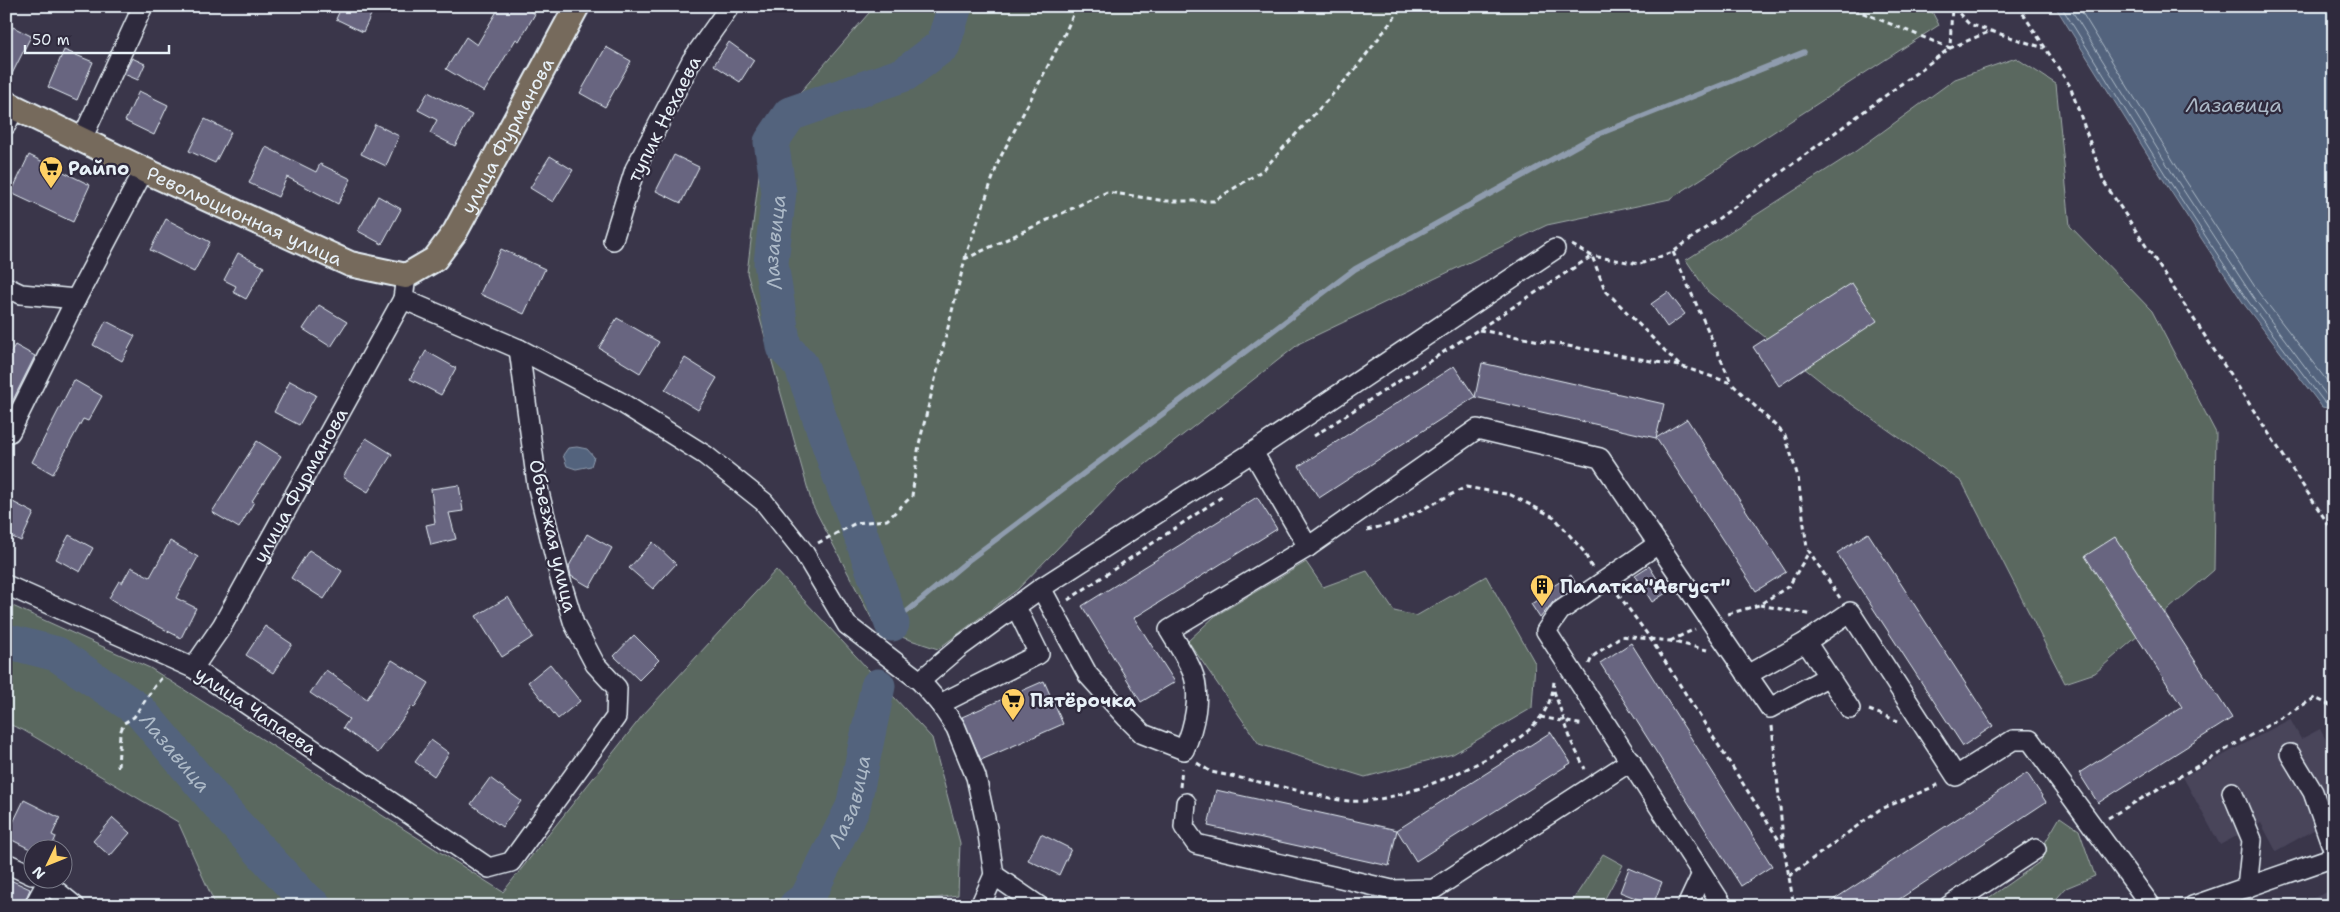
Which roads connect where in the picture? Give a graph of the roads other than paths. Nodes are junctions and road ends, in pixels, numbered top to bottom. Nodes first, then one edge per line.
1 (143, 6) edge
2 (576, 6) edge
3 (730, 6) edge
4 (9, 112) edge
5 (82, 139) junction
6 (144, 170) junction
7 (613, 240) dead end
8 (1555, 249) road end
9 (6, 286) edge
10 (404, 288) junction
11 (76, 299) junction
12 (519, 349) junction
13 (6, 430) edge
14 (1253, 452) junction
15 (1658, 544) junction
16 (1308, 547) junction
17 (6, 585) edge
18 (1041, 588) junction
19 (1016, 607) junction
20 (1806, 642) junction
21 (187, 666) junction
22 (1746, 675) junction
23 (1827, 677) junction
24 (920, 681) junction
25 (940, 704) junction
26 (1850, 709) road end
27 (2290, 754) dead end
28 (1631, 761) junction
29 (2232, 792) dead end
30 (1186, 803) road end
31 (2036, 849) dead end
32 (2334, 852) edge
33 (2334, 857) edge
34 (6, 862) edge
35 (489, 868) joint
36 (22, 870) edge
37 (1702, 874) junction
38 (994, 875) junction
39 (2247, 888) junction
40 (38, 890) edge
41 (55, 890) edge
42 (1433, 898) edge
43 (34, 906) edge
44 (75, 906) edge
45 (980, 906) edge
46 (1039, 906) edge
47 (1687, 906) edge
48 (1723, 906) edge
49 (1950, 906) edge
50 (2151, 906) edge
51 (2193, 906) edge

1 - 5 street
2 - 10 main road, улица Фурманова
3 - 7 street, тупик Нехаева
4 - 5 main road, Революционная улица
5 - 6 main road, Революционная улица
6 - 10 main road, Революционная улица
6 - 11 street
8 - 14 street
9 - 11 street
10 - 12 street
10 - 21 street, улица Фурманова
11 - 13 street
12 - 24 street
12 - 35 street, Объезжая улица
14 - 16 street
14 - 18 street
15 - 16 street
15 - 22 street
15 - 28 street
16 - 18 street
17 - 21 street, улица Чапаева
18 - 19 street
19 - 24 street
19 - 25 street
20 - 22 street
20 - 23 street
20 - 50 street
21 - 35 street, улица Чапаева
22 - 23 street
23 - 26 street
24 - 25 street
25 - 38 street
27 - 32 street
28 - 37 street
28 - 42 street
29 - 39 street
30 - 42 street
31 - 49 street
33 - 39 street
34 - 36 street
37 - 47 street
37 - 48 street
38 - 45 street
38 - 46 street
39 - 51 street
40 - 43 street
41 - 44 street

